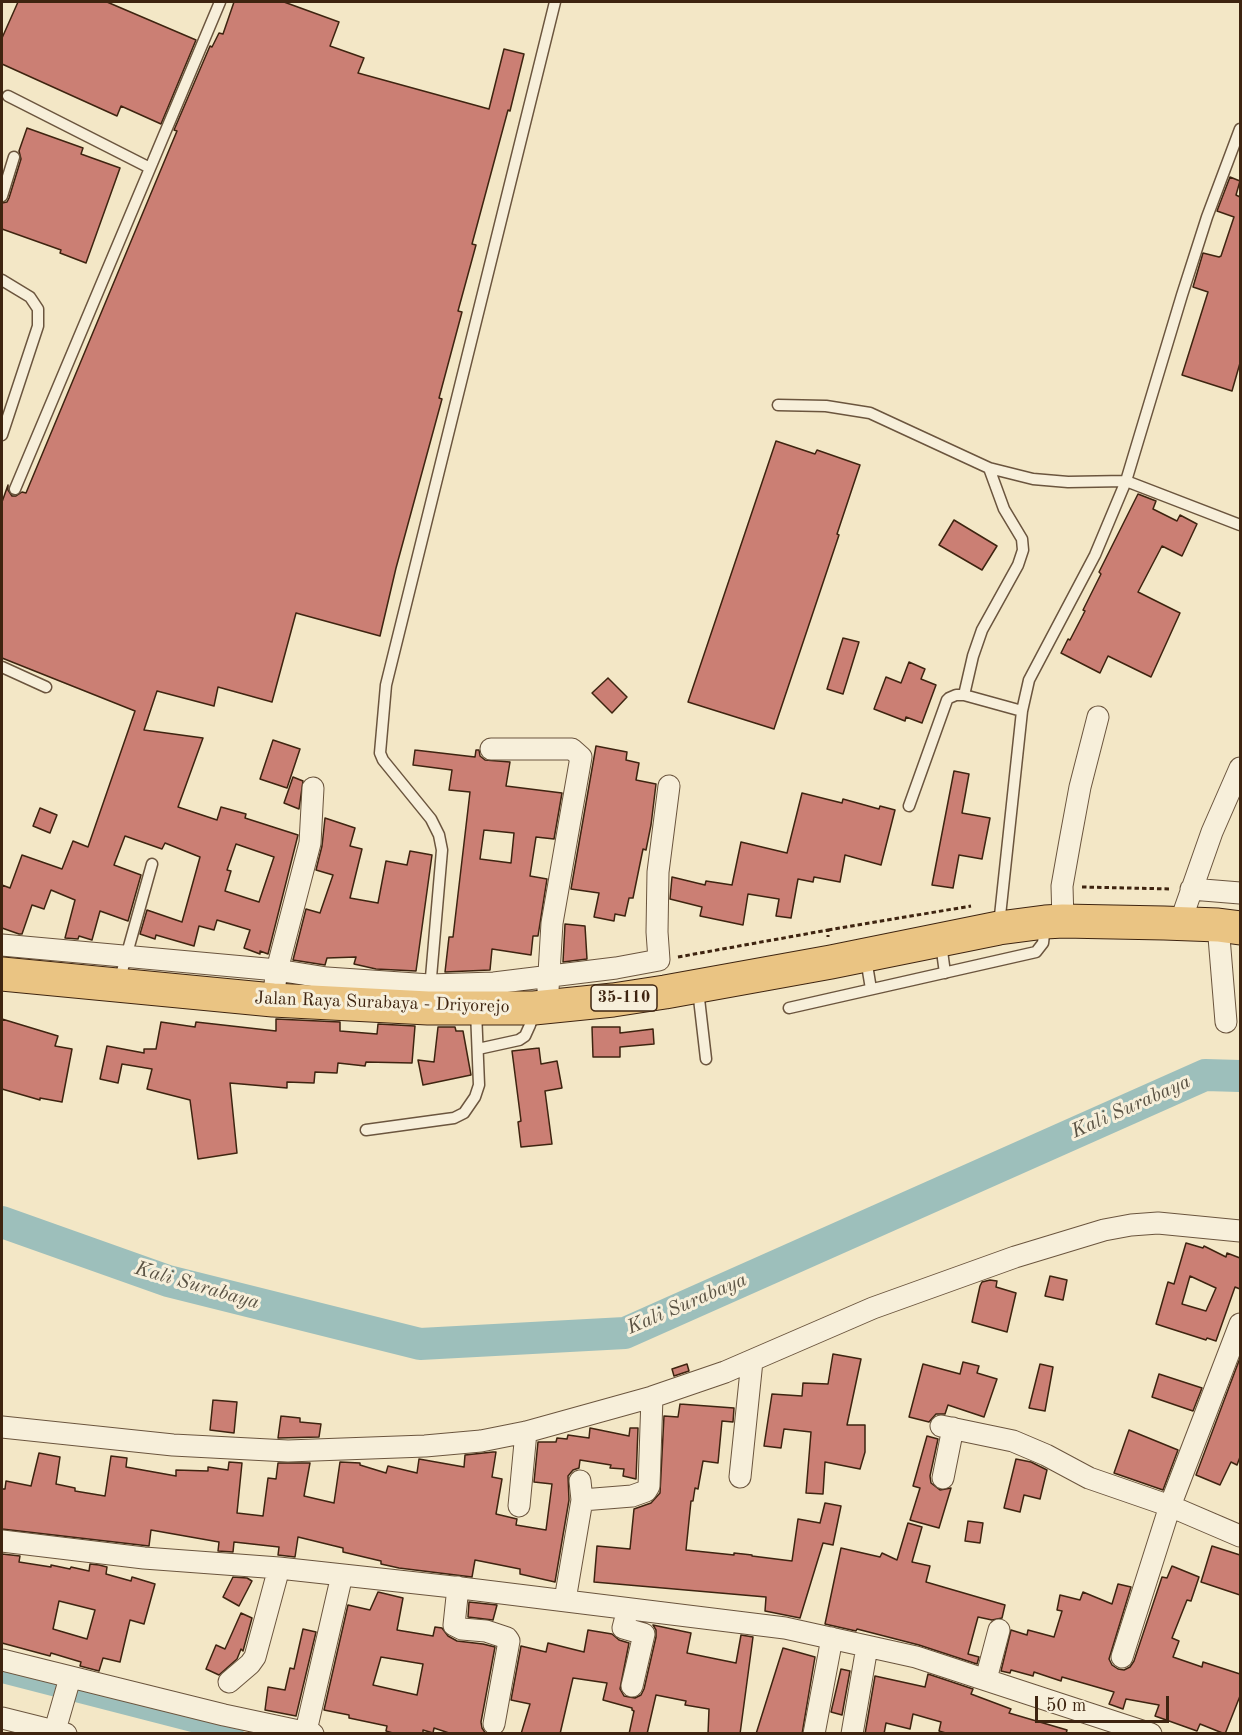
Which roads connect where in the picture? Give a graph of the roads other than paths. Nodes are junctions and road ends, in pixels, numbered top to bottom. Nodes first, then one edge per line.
1 (220, 2) edge
2 (555, 2) edge
3 (8, 96) dead end
4 (1240, 129) edge
5 (14, 157) dead end
6 (150, 168) junction
7 (2, 196) edge
8 (2, 280) edge
9 (778, 405) dead end
10 (2, 435) edge
11 (989, 468) junction
12 (1126, 482) junction
13 (15, 489) dead end
14 (1240, 525) edge
15 (2, 667) edge
16 (46, 687) dead end
17 (964, 695) junction
18 (1022, 711) junction
19 (1098, 717) dead end
20 (491, 749) dead end
21 (1240, 768) edge
22 (669, 786) dead end
23 (313, 788) dead end
24 (909, 806) dead end
25 (152, 864) dead end
26 (1191, 889) junction
27 (1240, 893) edge
28 (1000, 914) junction
29 (1054, 922) junction
30 (1180, 924) junction
31 (1229, 926) edge
32 (940, 940) junction
33 (2, 945) edge
34 (865, 955) junction
35 (123, 971) junction
36 (945, 973) junction
37 (2, 974) edge
38 (611, 984) junction
39 (275, 985) junction
40 (698, 985) junction
41 (872, 989) junction
42 (429, 997) junction
43 (543, 997) junction
44 (789, 1008) dead end
45 (476, 1009) junction
46 (1226, 1022) dead end
47 (478, 1049) junction
48 (706, 1059) dead end
49 (366, 1130) dead end
50 (1240, 1231) edge
51 (1240, 1324) edge
52 (752, 1361) junction
53 (652, 1397) junction
54 (2, 1427) edge
55 (526, 1432) junction
56 (740, 1477) dead end
57 (943, 1478) dead end
58 (519, 1506) dead end
59 (1170, 1506) junction
60 (1240, 1536) edge
61 (2, 1541) edge
62 (279, 1568) junction
63 (342, 1575) junction
64 (458, 1587) junction
65 (565, 1600) junction
66 (627, 1609) junction
67 (999, 1630) dead end
68 (832, 1638) junction
69 (867, 1647) junction
70 (1122, 1657) dead end
71 (2, 1660) edge
72 (986, 1679) junction
73 (69, 1680) junction
74 (229, 1683) dead end
75 (632, 1686) dead end
76 (2, 1718) edge
77 (494, 1724) dead end
78 (59, 1730) edge
79 (309, 1732) edge
80 (814, 1734) edge
81 (852, 1734) edge
82 (1151, 1734) edge

1 - 6 lane
2 - 42 lane
3 - 6 lane
4 - 12 lane
5 - 7 lane
6 - 13 lane
8 - 10 lane
9 - 11 lane
11 - 12 lane
11 - 17 lane
12 - 14 lane
12 - 18 lane
15 - 16 lane
17 - 18 lane
17 - 24 lane
18 - 28 lane
19 - 29 street
20 - 43 street
21 - 26 street
22 - 38 street, Jalan Raya Surabaya - Driyorejo
23 - 39 street
25 - 35 lane
26 - 27 street
26 - 30 street
28 - 29 main road, Jalan Raya Surabaya - Driyorejo / 35-110
28 - 32 main road, Jalan Raya Surabaya - Driyorejo / 35-110
29 - 30 main road, Jalan Raya Surabaya - Driyorejo / 35-110
29 - 36 lane
30 - 31 main road, Jalan Raya Surabaya - Driyorejo / 35-110
31 - 46 street
32 - 34 main road, Jalan Raya Surabaya - Driyorejo / 35-110
32 - 36 lane
33 - 35 street, Jalan Raya Surabaya - Driyorejo
34 - 40 main road, Jalan Raya Surabaya - Driyorejo / 35-110
34 - 41 lane
35 - 37 main road, Jalan Raya Surabaya - Driyorejo / 35-110
35 - 39 main road, Jalan Raya Surabaya - Driyorejo / 35-110
36 - 41 lane
38 - 40 main road, Jalan Raya Surabaya - Driyorejo / 35-110
38 - 43 main road, Jalan Raya Surabaya - Driyorejo / 35-110
39 - 42 main road, Jalan Raya Surabaya - Driyorejo / 35-110
40 - 48 lane
41 - 44 lane
42 - 43 street, Jalan Raya Surabaya - Driyorejo
42 - 45 main road, Jalan Raya Surabaya - Driyorejo / 35-110
43 - 45 main road, Jalan Raya Surabaya - Driyorejo / 35-110
43 - 47 lane
45 - 47 lane
47 - 49 lane
50 - 52 street
51 - 59 street
52 - 53 street
52 - 56 street
53 - 55 street
53 - 65 street
54 - 55 street
55 - 58 street
57 - 59 street
59 - 60 street
59 - 70 street
61 - 62 street
62 - 63 street
62 - 74 street
63 - 64 street
63 - 79 street
64 - 65 street
64 - 77 street
65 - 66 street
66 - 68 street
66 - 75 street
67 - 72 street
68 - 69 street
68 - 80 street
69 - 72 street
69 - 81 street
71 - 73 street
72 - 82 street
73 - 78 street
73 - 79 street
76 - 78 street

